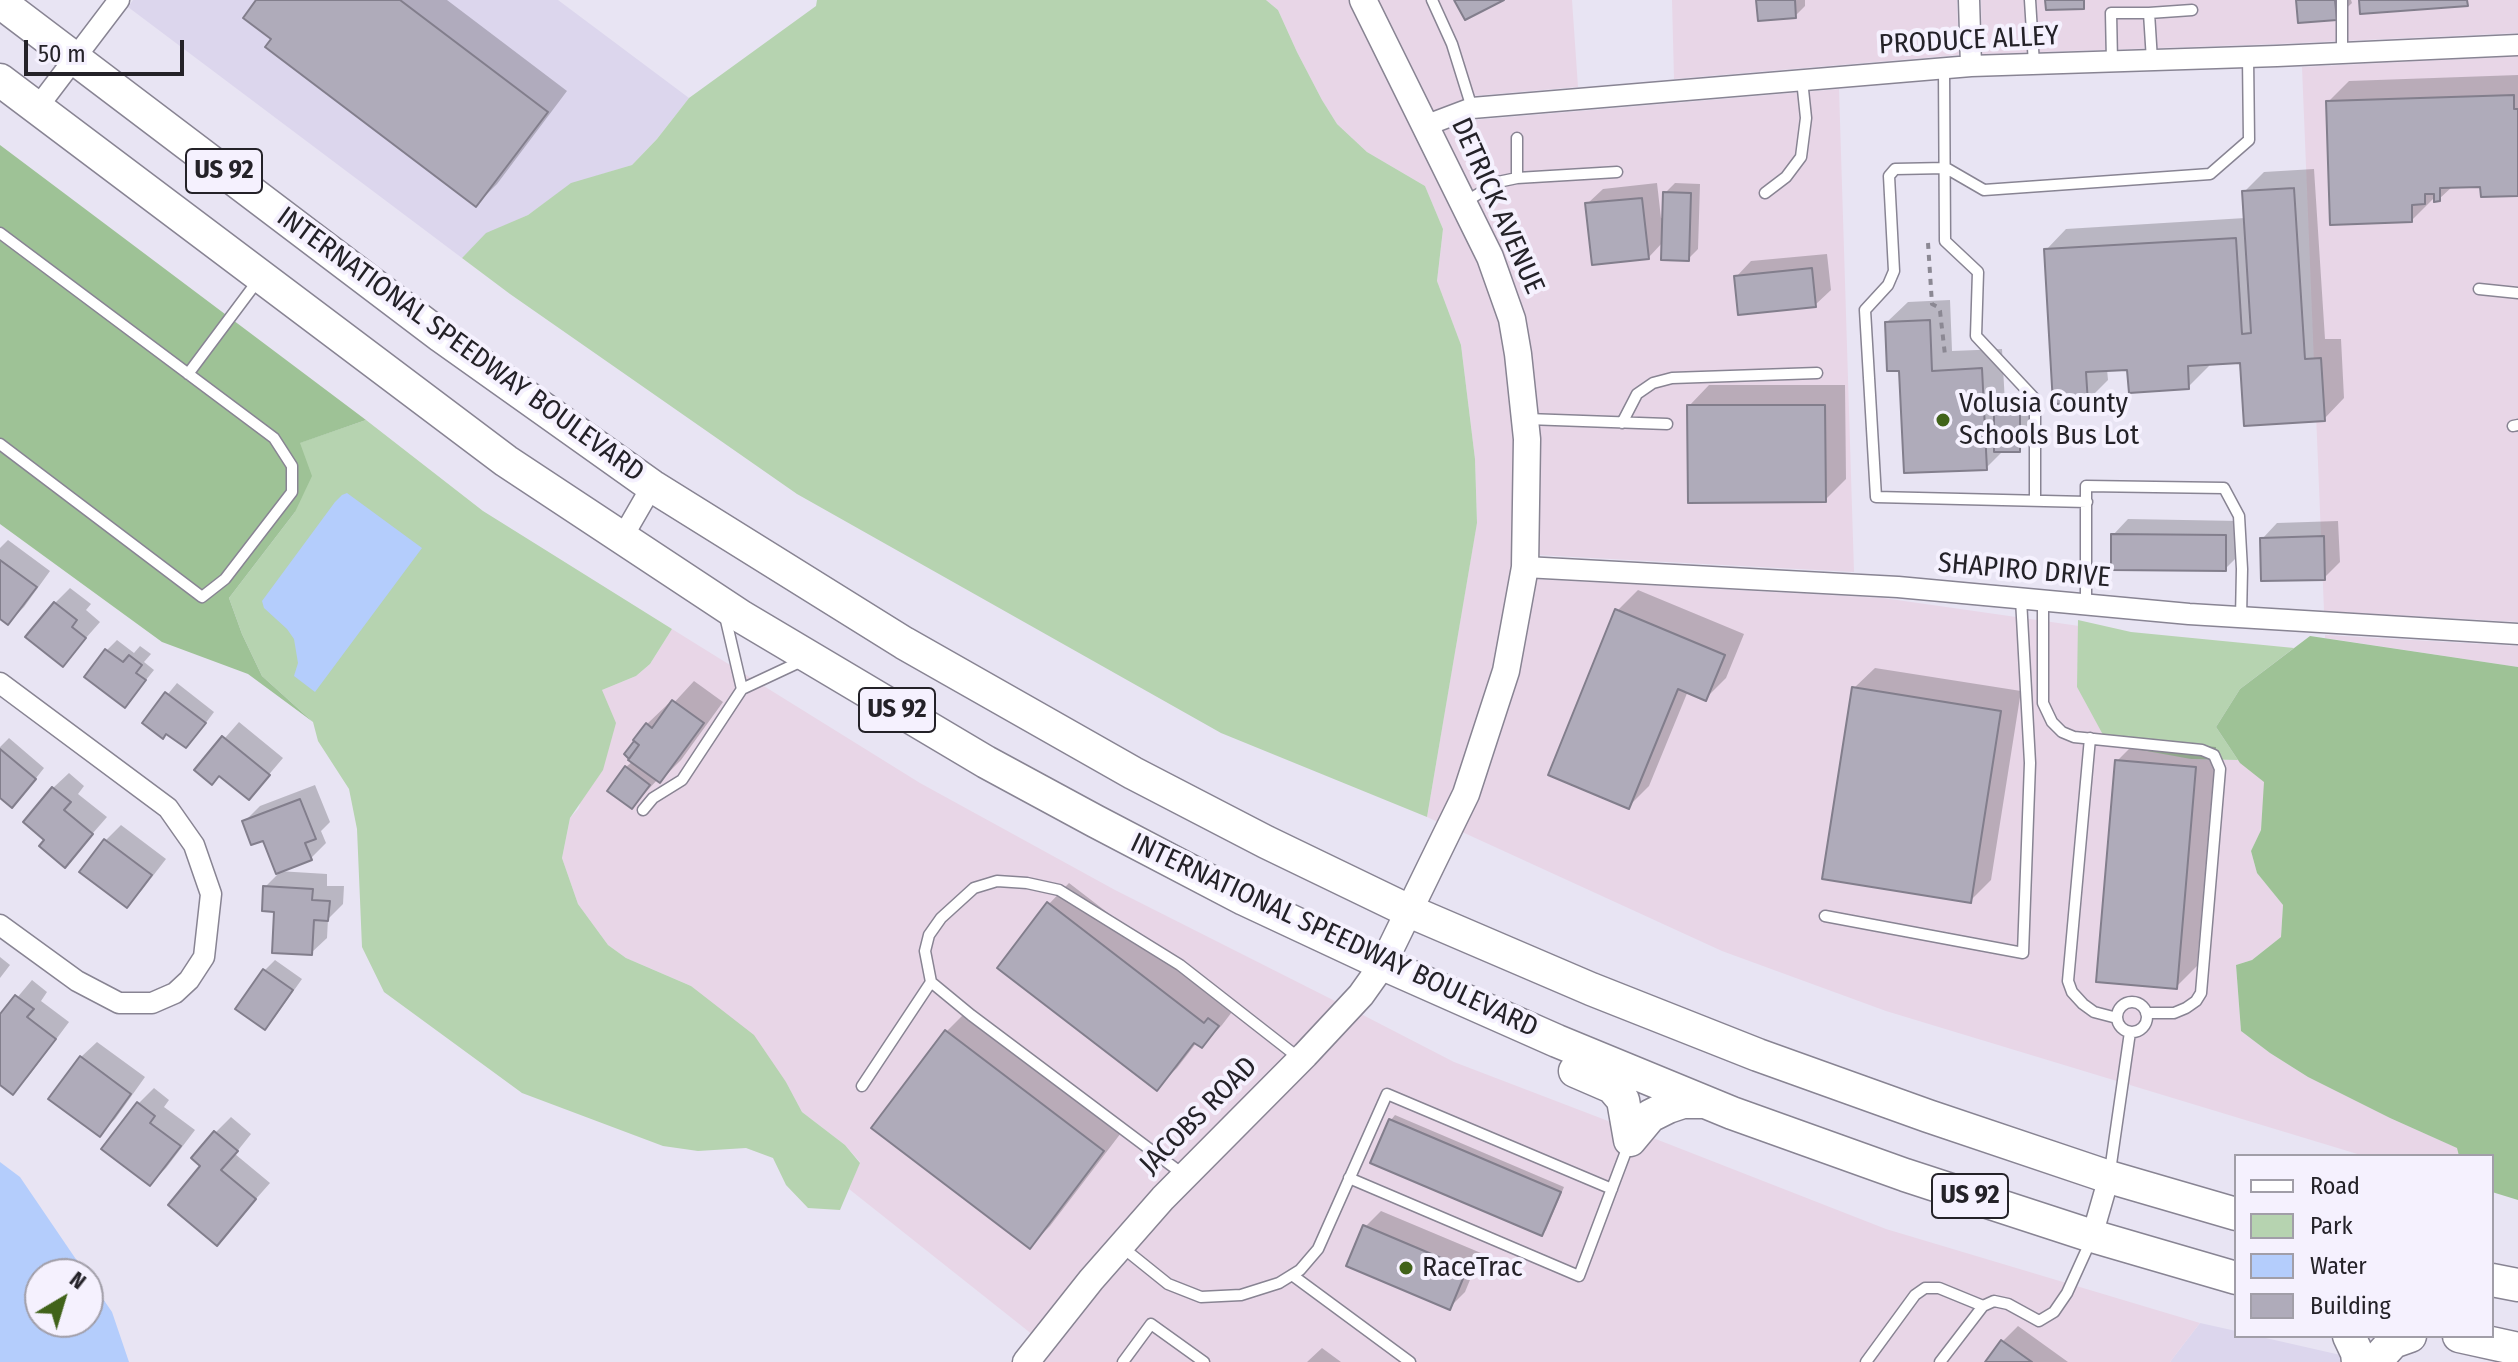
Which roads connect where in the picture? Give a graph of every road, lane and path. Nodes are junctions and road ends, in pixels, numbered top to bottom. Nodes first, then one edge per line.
1 (119, 0) edge
2 (1363, 0) edge
3 (1432, 0) edge
4 (1969, 0) edge
5 (2030, 0) edge
6 (2342, 0) edge
7 (0, 2) edge
8 (2192, 10) dead end
9 (2149, 13) junction
10 (2518, 45) edge
11 (2342, 53) junction
12 (2248, 57) junction
13 (74, 58) junction
14 (2152, 60) junction
15 (2112, 61) junction
16 (2034, 64) junction
17 (1971, 66) junction
18 (1944, 68) junction
19 (0, 80) edge
20 (1802, 80) junction
21 (37, 108) junction
22 (1472, 108) junction
23 (1427, 125) junction
24 (1517, 138) dead end
25 (1946, 168) junction
26 (1617, 172) dead end
27 (1517, 178) junction
28 (1765, 193) dead end
29 (1463, 203) junction
30 (0, 233) edge
31 (260, 277) junction
32 (2479, 289) dead end
33 (2518, 293) edge
34 (1817, 373) dead end
35 (188, 374) junction
36 (1525, 419) junction
37 (1622, 423) junction
38 (1667, 424) dead end
39 (0, 444) edge
40 (652, 486) junction
41 (2035, 499) junction
42 (2087, 502) junction
43 (622, 538) junction
44 (1525, 567) junction
45 (2021, 599) junction
46 (2043, 600) junction
47 (723, 604) junction
48 (2086, 605) junction
49 (2241, 618) junction
50 (2518, 634) edge
51 (809, 657) junction
52 (0, 683) edge
53 (742, 689) junction
54 (2090, 738) junction
55 (643, 810) dead end
56 (1409, 911) junction
57 (1825, 916) dead end
58 (0, 925) edge
59 (1383, 964) junction
60 (931, 982) junction
61 (1447, 993) junction
62 (2146, 1013) junction
63 (2117, 1018) junction
64 (2130, 1032) junction
65 (1301, 1059) junction
66 (862, 1086) dead end
67 (1706, 1102) junction
68 (1630, 1140) junction
69 (1185, 1176) junction
70 (2109, 1177) junction
71 (1349, 1178) junction
72 (1612, 1189) junction
73 (2234, 1213) edge
74 (2092, 1236) junction
75 (1121, 1246) junction
76 (1292, 1275) junction
77 (2234, 1277) edge
78 (2494, 1280) edge
79 (2518, 1285) edge
80 (1983, 1306) junction
81 (2350, 1338) edge
82 (2404, 1338) edge
83 (2468, 1338) edge
84 (2518, 1349) edge
85 (1026, 1362) edge
86 (1123, 1362) edge
87 (1204, 1362) edge
88 (1410, 1362) edge
89 (1866, 1362) edge
90 (1940, 1362) edge
91 (2358, 1362) edge
92 (2375, 1362) edge

1 - 13 street
2 - 23 street, DETRICK AVENUE
3 - 22 lane
4 - 17 street
5 - 16 lane
6 - 11 lane
7 - 13 main road, INTERNATIONAL SPEEDWAY BOULEVARD / US 92
8 - 9 lane
9 - 14 lane
9 - 15 lane
10 - 11 street, PRODUCE ALLEY
11 - 12 street, PRODUCE ALLEY
12 - 14 street, PRODUCE ALLEY
12 - 25 lane
13 - 21 street
13 - 40 main road, INTERNATIONAL SPEEDWAY BOULEVARD / US 92
14 - 15 street, PRODUCE ALLEY
15 - 16 street, PRODUCE ALLEY
16 - 17 street, PRODUCE ALLEY
17 - 18 street, PRODUCE ALLEY
18 - 20 street, PRODUCE ALLEY
18 - 25 lane
19 - 21 main road, INTERNATIONAL SPEEDWAY BOULEVARD / US 92
20 - 22 street, PRODUCE ALLEY
20 - 28 lane
21 - 31 main road, INTERNATIONAL SPEEDWAY BOULEVARD / US 92
22 - 23 street, PRODUCE ALLEY
23 - 29 street, DETRICK AVENUE
24 - 27 lane
25 - 41 lane
25 - 41 lane
26 - 27 lane
27 - 29 lane
29 - 36 street, DETRICK AVENUE
30 - 35 lane
31 - 35 lane
31 - 43 main road, INTERNATIONAL SPEEDWAY BOULEVARD / US 92
32 - 33 lane
34 - 37 lane
35 - 39 lane
36 - 37 lane
36 - 44 street, DETRICK AVENUE
37 - 38 lane
40 - 43 street, INTERNATIONAL SPEEDWAY BOULEVARD
40 - 56 main road, INTERNATIONAL SPEEDWAY BOULEVARD / US 92
41 - 42 lane
42 - 48 lane
42 - 49 lane
43 - 47 main road, INTERNATIONAL SPEEDWAY BOULEVARD / US 92
44 - 45 street, SHAPIRO DRIVE
44 - 56 street, DETRICK AVENUE
45 - 46 street, SHAPIRO DRIVE
45 - 57 lane
46 - 48 street, SHAPIRO DRIVE
46 - 54 lane
47 - 51 main road, INTERNATIONAL SPEEDWAY BOULEVARD / US 92
47 - 53 lane
48 - 49 street, SHAPIRO DRIVE
49 - 50 street, SHAPIRO DRIVE
51 - 53 lane
51 - 59 main road, INTERNATIONAL SPEEDWAY BOULEVARD / US 92
52 - 58 street
53 - 55 lane
54 - 62 lane
54 - 63 lane
56 - 59 street, JACOBS ROAD
56 - 70 main road, INTERNATIONAL SPEEDWAY BOULEVARD / US 92
59 - 61 main road, INTERNATIONAL SPEEDWAY BOULEVARD / US 92
59 - 65 street, JACOBS ROAD
60 - 65 lane
60 - 66 lane
60 - 69 lane
61 - 67 main road, INTERNATIONAL SPEEDWAY BOULEVARD / US 92
61 - 68 main road
62 - 63 lane
62 - 64 lane
63 - 64 lane
64 - 70 lane
65 - 69 street, JACOBS ROAD
67 - 68 main road
67 - 74 main road, INTERNATIONAL SPEEDWAY BOULEVARD / US 92
68 - 72 lane
69 - 75 street, JACOBS ROAD
70 - 73 main road, INTERNATIONAL SPEEDWAY BOULEVARD / US 92
70 - 74 street
71 - 72 lane
71 - 72 lane
71 - 76 lane
74 - 77 main road, INTERNATIONAL SPEEDWAY BOULEVARD / US 92
74 - 80 lane
75 - 76 lane
75 - 85 street, JACOBS ROAD
76 - 88 lane
78 - 79 main road
80 - 89 lane
80 - 90 lane
81 - 91 main road
82 - 92 main road
83 - 84 main road
86 - 87 lane

